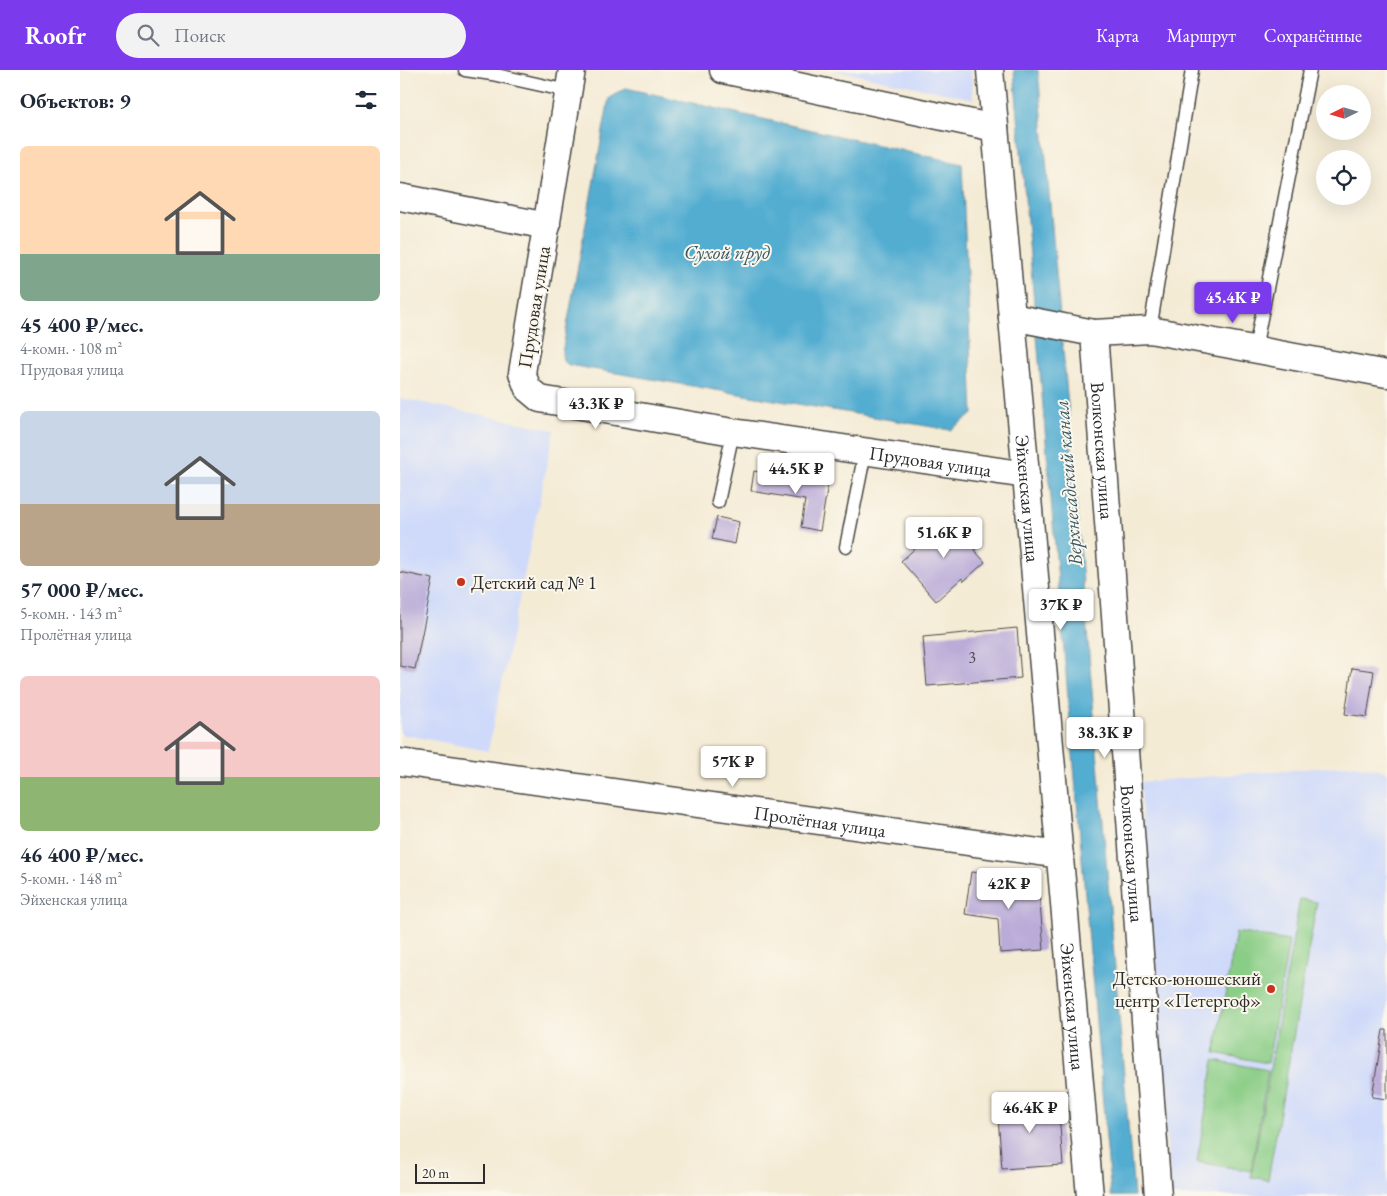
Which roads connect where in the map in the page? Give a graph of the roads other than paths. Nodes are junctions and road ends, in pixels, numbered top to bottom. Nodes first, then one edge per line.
1 (465, 70) edge
2 (723, 70) edge
3 (990, 70) edge
4 (1192, 70) edge
5 (1310, 70) edge
6 (570, 80) edge
7 (995, 128) junction
8 (400, 197) edge
9 (547, 226) junction
10 (1020, 318) junction
11 (1150, 330) junction
12 (1082, 331) junction
13 (1255, 349) junction
14 (1387, 374) edge
15 (733, 432) junction
16 (865, 452) junction
17 (1026, 475) junction
18 (718, 502) dead end
19 (846, 547) dead end
20 (400, 762) edge
21 (1060, 855) junction
22 (1090, 1196) edge
23 (1158, 1196) edge

1 - 6 lane
2 - 7 street
3 - 7 street, Эйхенская улица
4 - 11 lane
5 - 13 lane
6 - 9 street, Прудовая улица
7 - 10 street, Эйхенская улица
8 - 9 street, Прудовая улица
9 - 15 street, Прудовая улица
10 - 12 street
10 - 17 street, Эйхенская улица
11 - 12 street
11 - 13 street
12 - 23 street, Волконская улица
13 - 14 street
15 - 16 street, Прудовая улица
15 - 18 lane
16 - 17 street, Прудовая улица
16 - 19 lane
17 - 21 street, Эйхенская улица
20 - 21 street, Пролётная улица
21 - 22 street, Эйхенская улица

